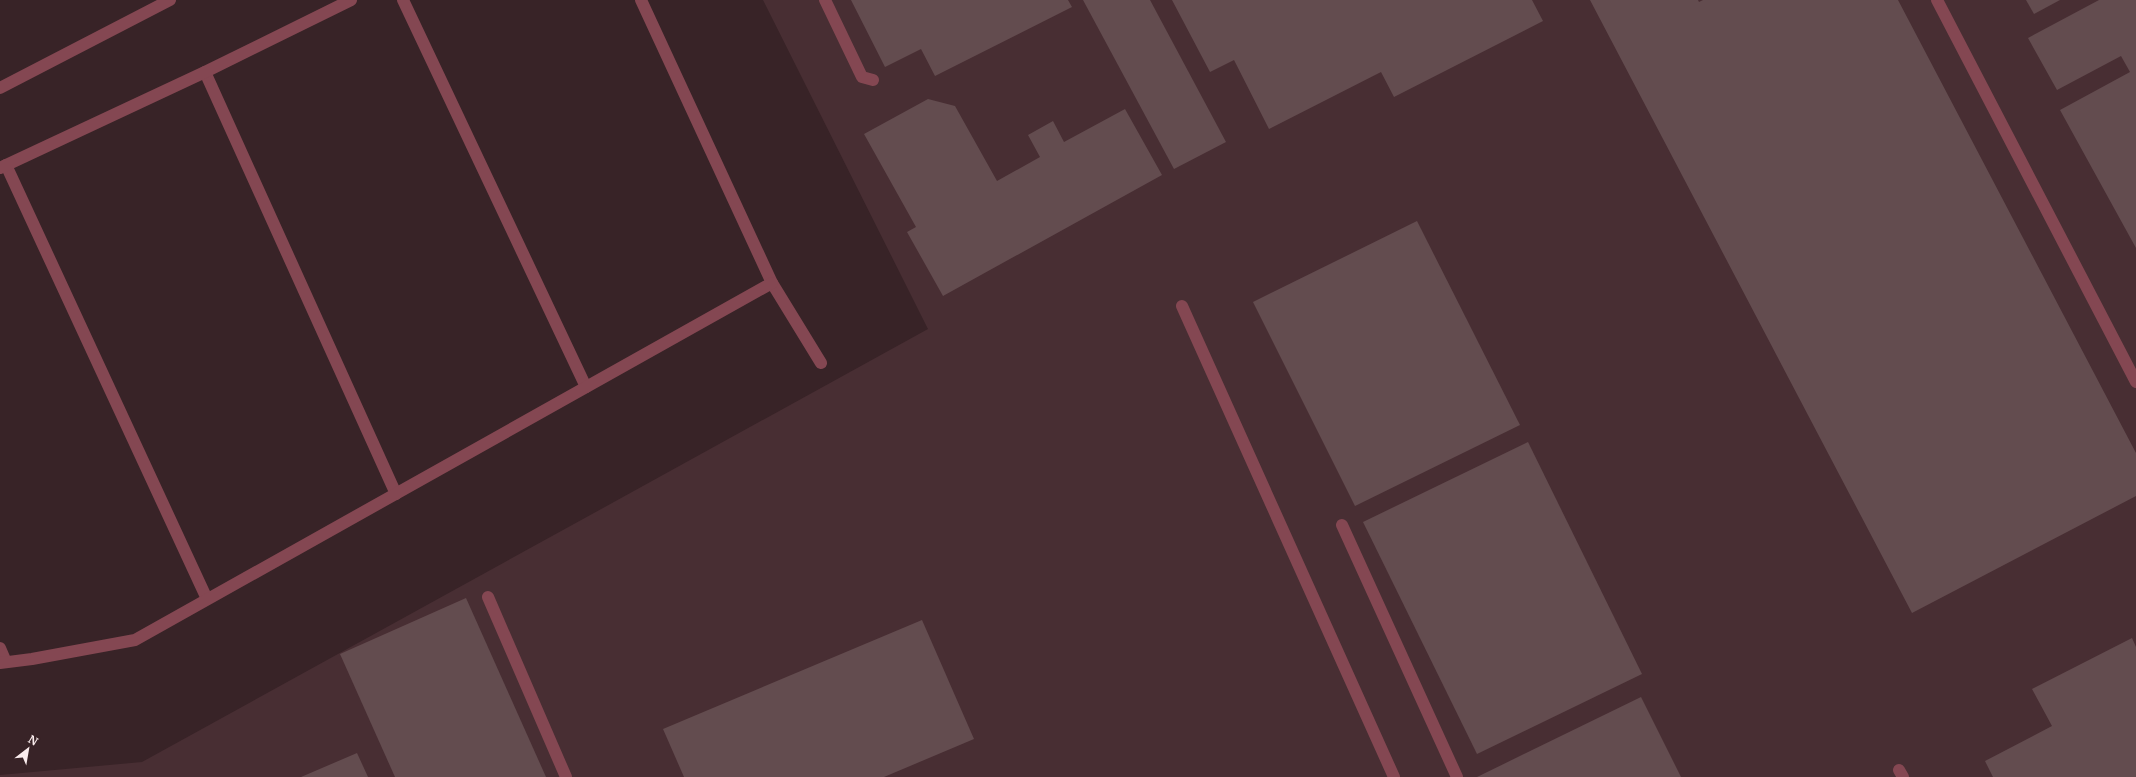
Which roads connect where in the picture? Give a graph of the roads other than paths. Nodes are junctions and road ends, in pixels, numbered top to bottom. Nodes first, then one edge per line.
1 (170, 0) edge
2 (351, 0) edge
3 (403, 0) edge
4 (641, 0) edge
5 (824, 0) edge
6 (1937, 0) edge
7 (205, 72) junction
8 (873, 80) dead end
9 (0, 88) edge
10 (3, 166) edge
11 (772, 283) junction
12 (1182, 306) dead end
13 (821, 363) dead end
14 (2136, 382) edge
15 (586, 387) junction
16 (396, 494) junction
17 (1342, 525) dead end
18 (488, 597) dead end
19 (207, 599) junction
20 (0, 648) edge
21 (3, 662) edge
22 (566, 777) edge
23 (1394, 777) edge
24 (1457, 777) edge

1 - 9 street
2 - 7 street
3 - 15 street
4 - 11 street
5 - 8 street
6 - 14 street
7 - 10 street
7 - 16 street
10 - 19 street
11 - 13 street
11 - 15 street
12 - 23 street
15 - 16 street
16 - 19 street
17 - 24 street
18 - 22 street
19 - 21 street
20 - 21 street

